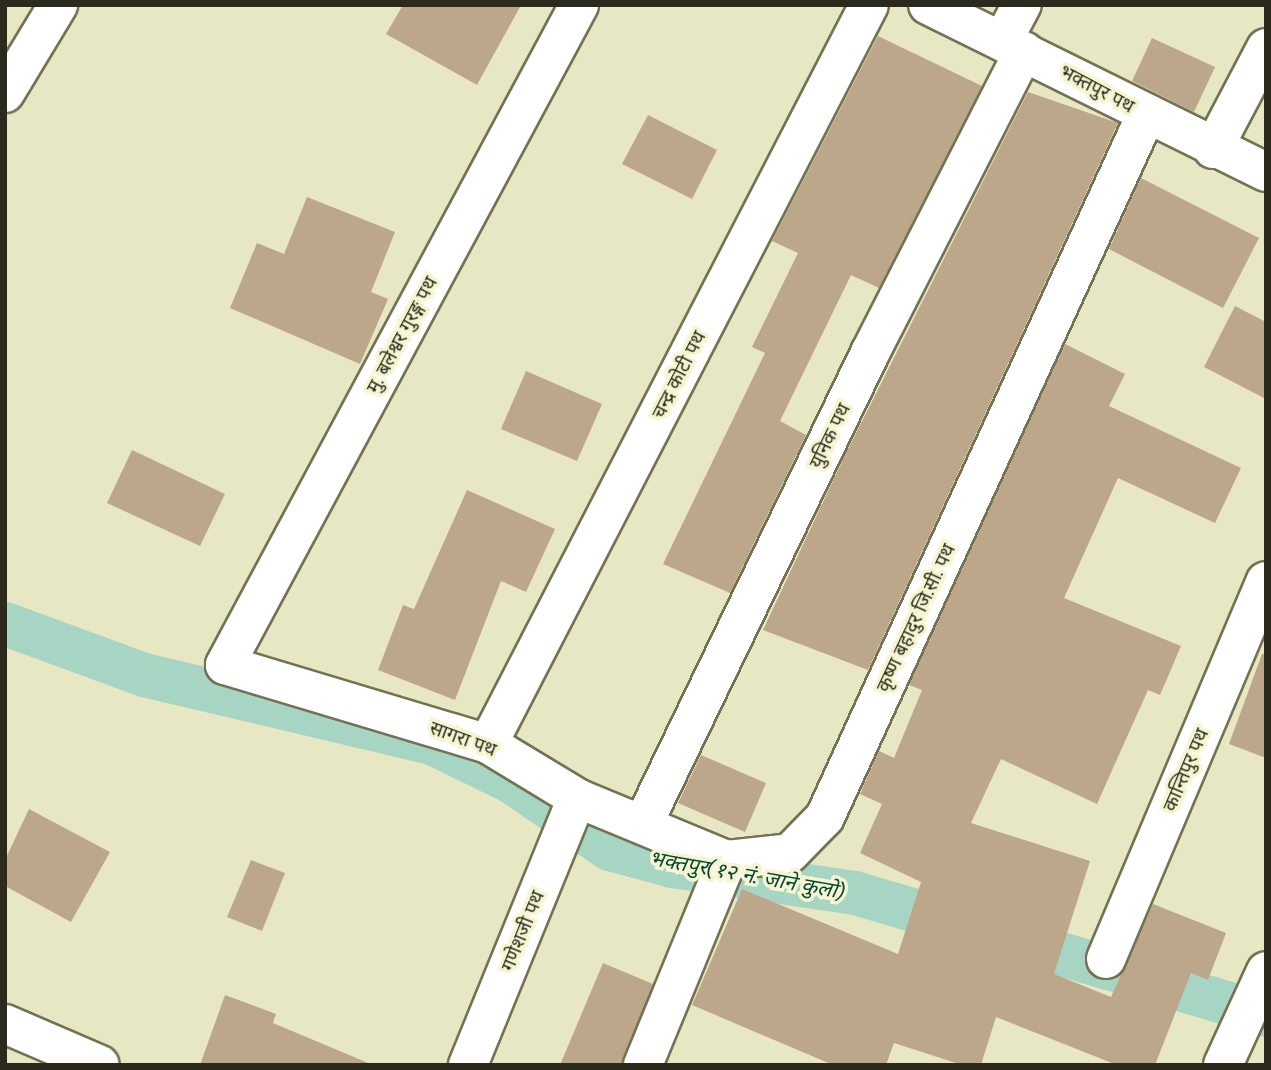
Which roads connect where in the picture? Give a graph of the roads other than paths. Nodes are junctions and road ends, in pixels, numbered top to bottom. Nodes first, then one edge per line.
1 (58, 5) edge
2 (579, 5) edge
3 (869, 5) edge
4 (928, 5) edge
5 (1022, 5) edge
6 (1014, 46) junction
7 (1266, 48) edge
8 (5, 93) edge
9 (1146, 115) junction
10 (1213, 149) junction
11 (1266, 172) edge
12 (1266, 581) edge
13 (225, 665) joint
14 (488, 744) junction
15 (571, 813) junction
16 (643, 824) junction
17 (723, 871) junction
18 (1106, 959) dead end
19 (1266, 971) edge
20 (5, 1024) edge
21 (100, 1065) edge
22 (468, 1065) edge
23 (643, 1065) edge
24 (1223, 1065) edge

1 - 8 street
2 - 13 street, मु. बलेश्वर गुरङ्ग पथ
3 - 14 street, चन्द्र कोटी पथ
4 - 6 street, भक्तपुर पथ
5 - 6 street, युनिक पथ
6 - 9 street, भक्तपुर पथ
6 - 16 street, युनिक पथ
7 - 10 street
9 - 10 street, भक्तपुर पथ
9 - 17 street, कृष्ण बहादुर जि.सी. पथ
10 - 11 street, भक्तपुर पथ
12 - 18 street, कान्तिपुर पथ
13 - 14 street, सागरा पथ
14 - 15 street, सागरा पथ
15 - 16 street, सागरा पथ
15 - 22 street, गणेशजी पथ
16 - 17 street, सागरा पथ
17 - 23 street
19 - 24 street
20 - 21 street

